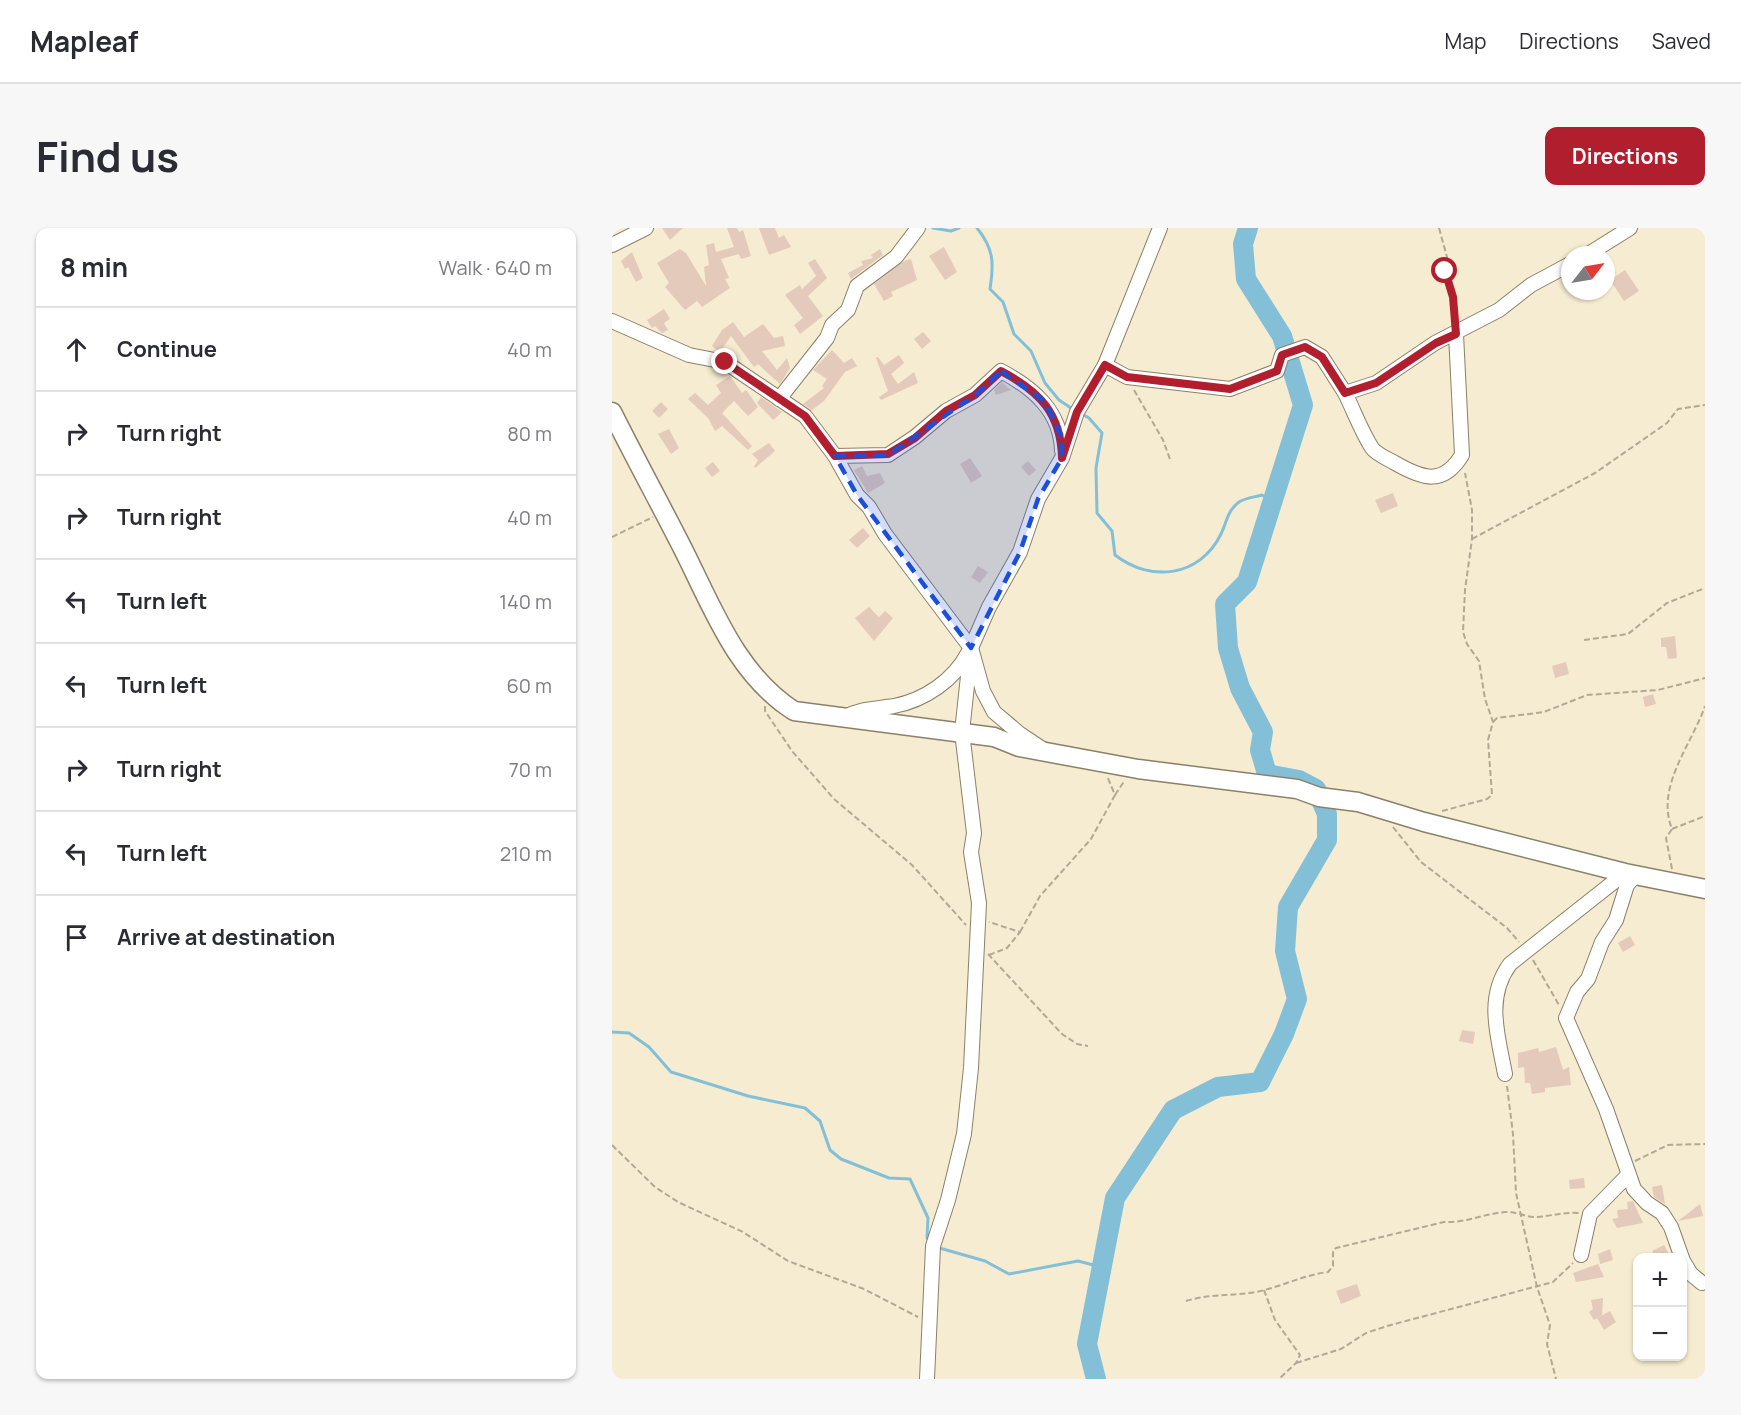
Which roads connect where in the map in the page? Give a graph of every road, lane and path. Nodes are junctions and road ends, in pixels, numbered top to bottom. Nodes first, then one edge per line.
1 (646, 228) edge
2 (918, 228) edge
3 (1160, 228) edge
4 (1439, 228) edge
5 (1630, 228) edge
6 (612, 245) edge
7 (1601, 246) edge
8 (1561, 269) edge
9 (612, 321) edge
10 (1456, 334) junction
11 (1105, 365) junction
12 (1127, 377) junction
13 (1345, 393) junction
14 (778, 399) junction
15 (1705, 405) edge
16 (612, 412) edge
17 (1462, 455) junction
18 (835, 456) junction
19 (1062, 458) junction
20 (1171, 462) dead end
21 (662, 513) junction
22 (612, 537) edge
23 (1472, 539) junction
24 (1705, 588) edge
25 (1584, 640) dead end
26 (971, 648) junction
27 (1705, 678) edge
28 (765, 688) junction
29 (1705, 706) edge
30 (845, 717) junction
31 (1493, 723) junction
32 (962, 732) junction
33 (1048, 753) junction
34 (1101, 762) junction
35 (1381, 810) junction
36 (1705, 816) edge
37 (1424, 822) junction
38 (1672, 829) junction
39 (1631, 874) junction
40 (1679, 883) junction
41 (1705, 889) edge
42 (978, 920) junction
43 (1020, 932) junction
44 (977, 942) junction
45 (1528, 952) junction
46 (988, 955) junction
47 (1566, 1018) junction
48 (1088, 1046) dead end
49 (1505, 1074) joint
50 (1705, 1144) edge
51 (612, 1145) edge
52 (1627, 1172) junction
53 (1521, 1213) junction
54 (1590, 1214) junction
55 (1680, 1253) edge
56 (1581, 1255) joint
57 (1687, 1267) edge
58 (1704, 1286) edge
59 (1537, 1287) junction
60 (1264, 1290) junction
61 (1186, 1301) dead end
62 (928, 1322) junction
63 (1296, 1363) junction
64 (927, 1379) edge
65 (1280, 1379) edge
66 (1556, 1379) edge

1 - 6 street
2 - 14 street
3 - 11 street
4 - 10 path
5 - 7 street
8 - 10 street
9 - 14 street
10 - 13 street
10 - 17 street
11 - 12 street
11 - 19 street
12 - 13 street
12 - 20 path
13 - 17 street
14 - 18 street
15 - 23 path
16 - 21 street
17 - 23 path
18 - 19 street
18 - 26 street
19 - 26 street
21 - 22 path
21 - 28 street
23 - 31 path
24 - 25 path
26 - 30 street
26 - 32 street
26 - 33 street
27 - 31 path
28 - 30 street
28 - 44 path
29 - 38 path
30 - 32 street
31 - 37 path
32 - 33 street
32 - 42 street
33 - 34 street
34 - 35 street
34 - 43 path
35 - 37 street
35 - 45 path
36 - 38 path
37 - 39 street
38 - 40 path
39 - 40 street
39 - 45 street
39 - 47 street
40 - 41 street
42 - 43 path
42 - 44 street
43 - 46 path
44 - 46 path
44 - 62 street
45 - 47 path
45 - 49 street
46 - 48 path
47 - 52 street
49 - 53 path
50 - 52 path
51 - 62 path
52 - 54 street
52 - 55 street
53 - 54 path
53 - 59 path
53 - 60 path
54 - 56 street
56 - 59 path
57 - 58 street
59 - 63 path
59 - 66 path
60 - 61 path
60 - 63 path
62 - 64 street
63 - 65 path

